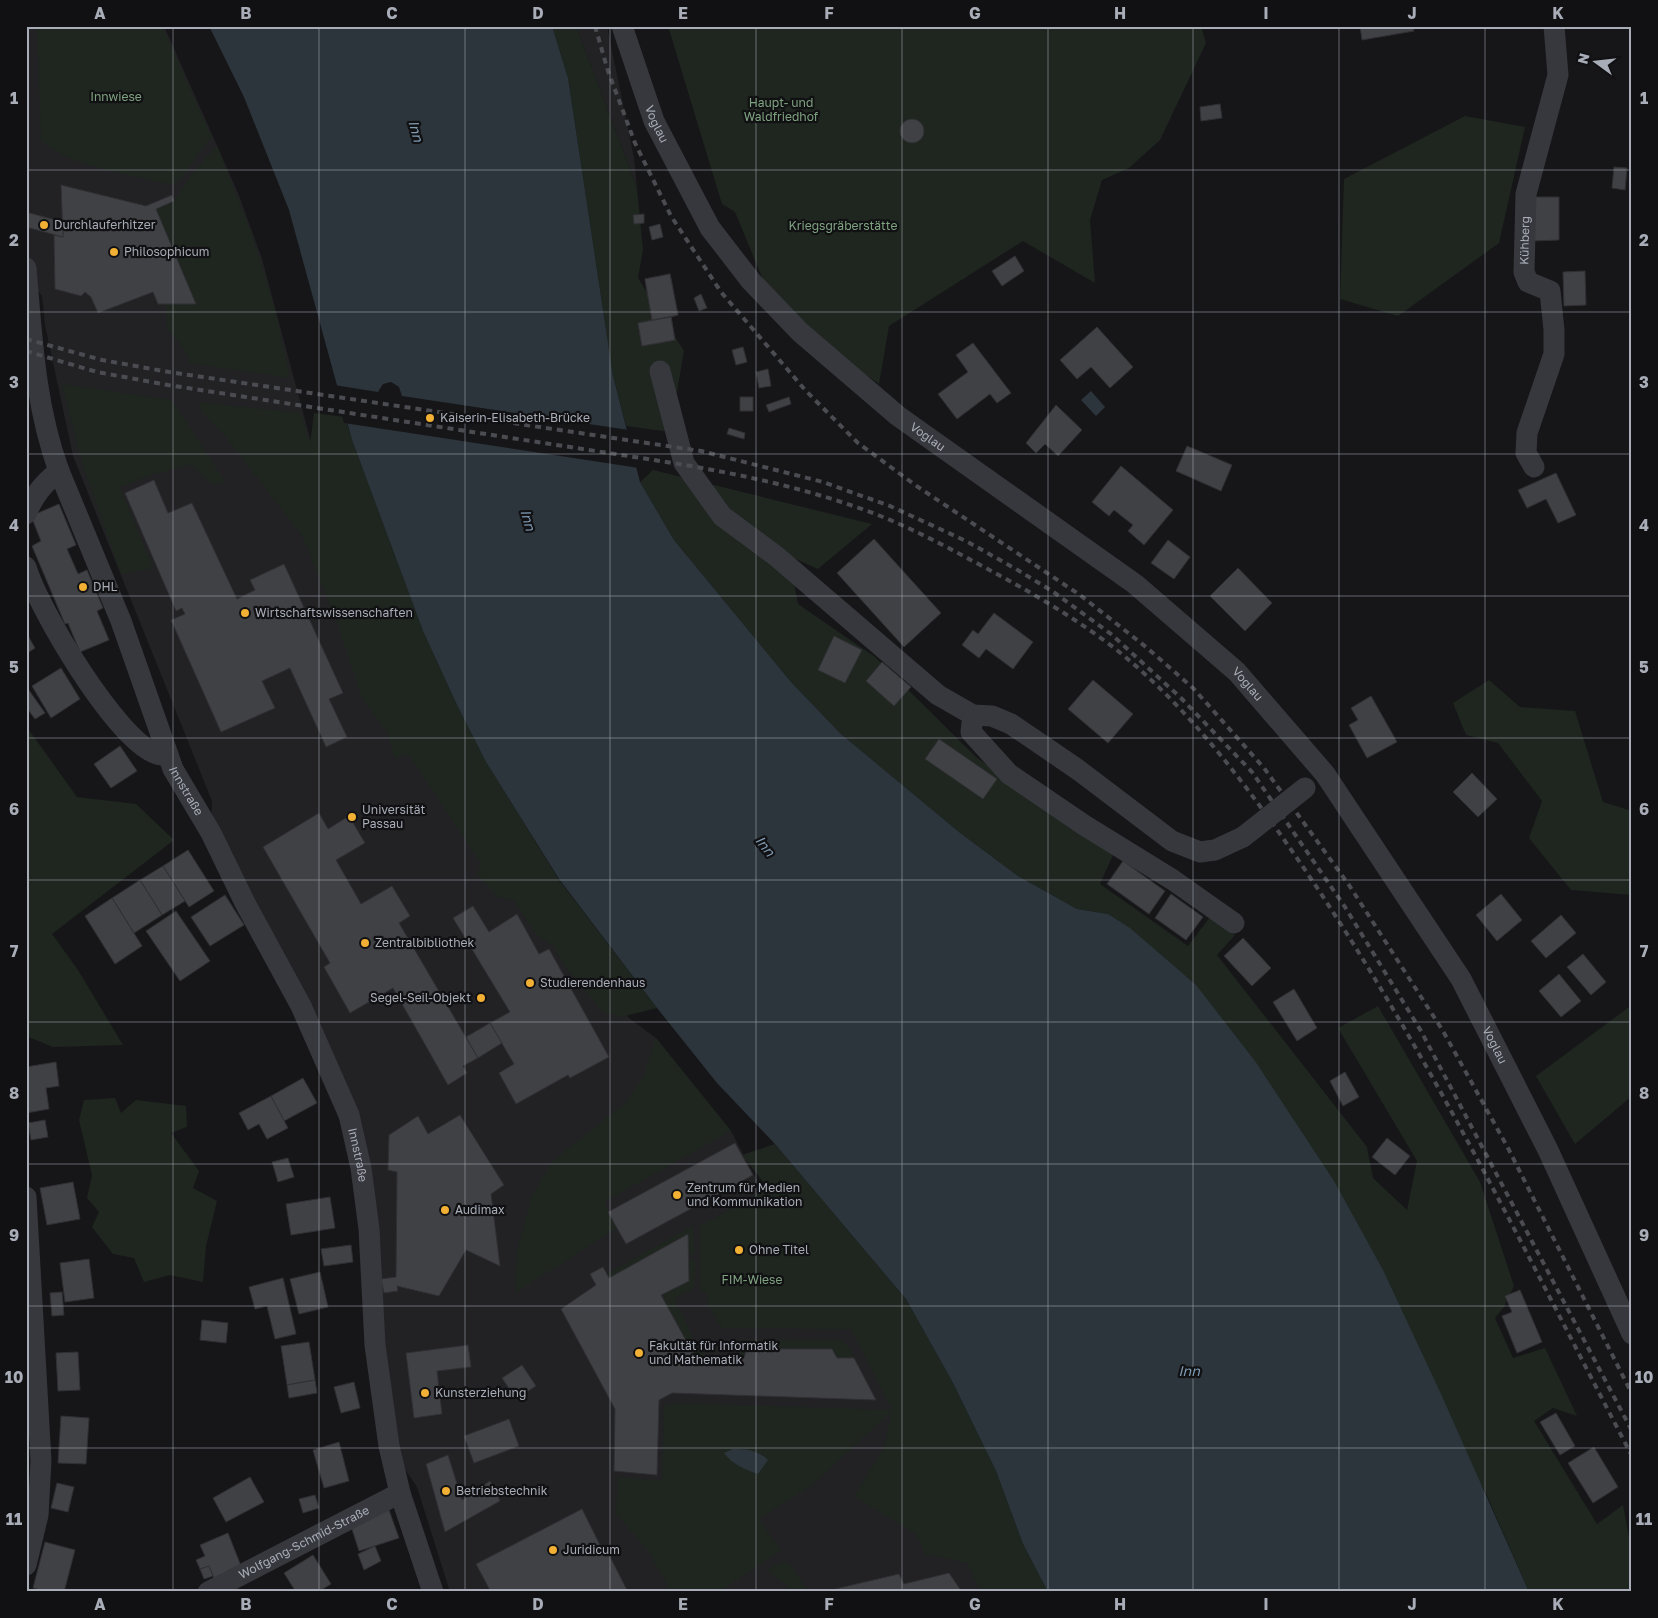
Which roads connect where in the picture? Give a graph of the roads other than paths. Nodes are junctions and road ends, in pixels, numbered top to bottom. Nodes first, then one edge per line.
1 (622, 26) edge
2 (1554, 26) edge
3 (26, 268) edge
4 (660, 371) dead end
5 (1534, 467) dead end
6 (59, 471) junction
7 (26, 514) edge
8 (26, 567) edge
9 (973, 715) junction
10 (168, 755) junction
11 (1326, 774) junction
12 (1234, 923) dead end
13 (26, 1197) edge
14 (1632, 1334) edge
15 (400, 1493) junction
16 (26, 1565) edge
17 (208, 1592) edge
18 (433, 1592) edge

1 - 11 street, Voglau
2 - 5 street, Kühberg
3 - 6 street, Innstraße
4 - 9 street
6 - 7 street
6 - 10 street, Innstraße
8 - 10 street, Innstraße
9 - 11 street, bridge
9 - 12 street
10 - 15 street, Innstraße
11 - 14 street, Voglau
13 - 16 street
15 - 17 street, Wolfgang-Schmid-Straße
15 - 18 street, Innstraße

